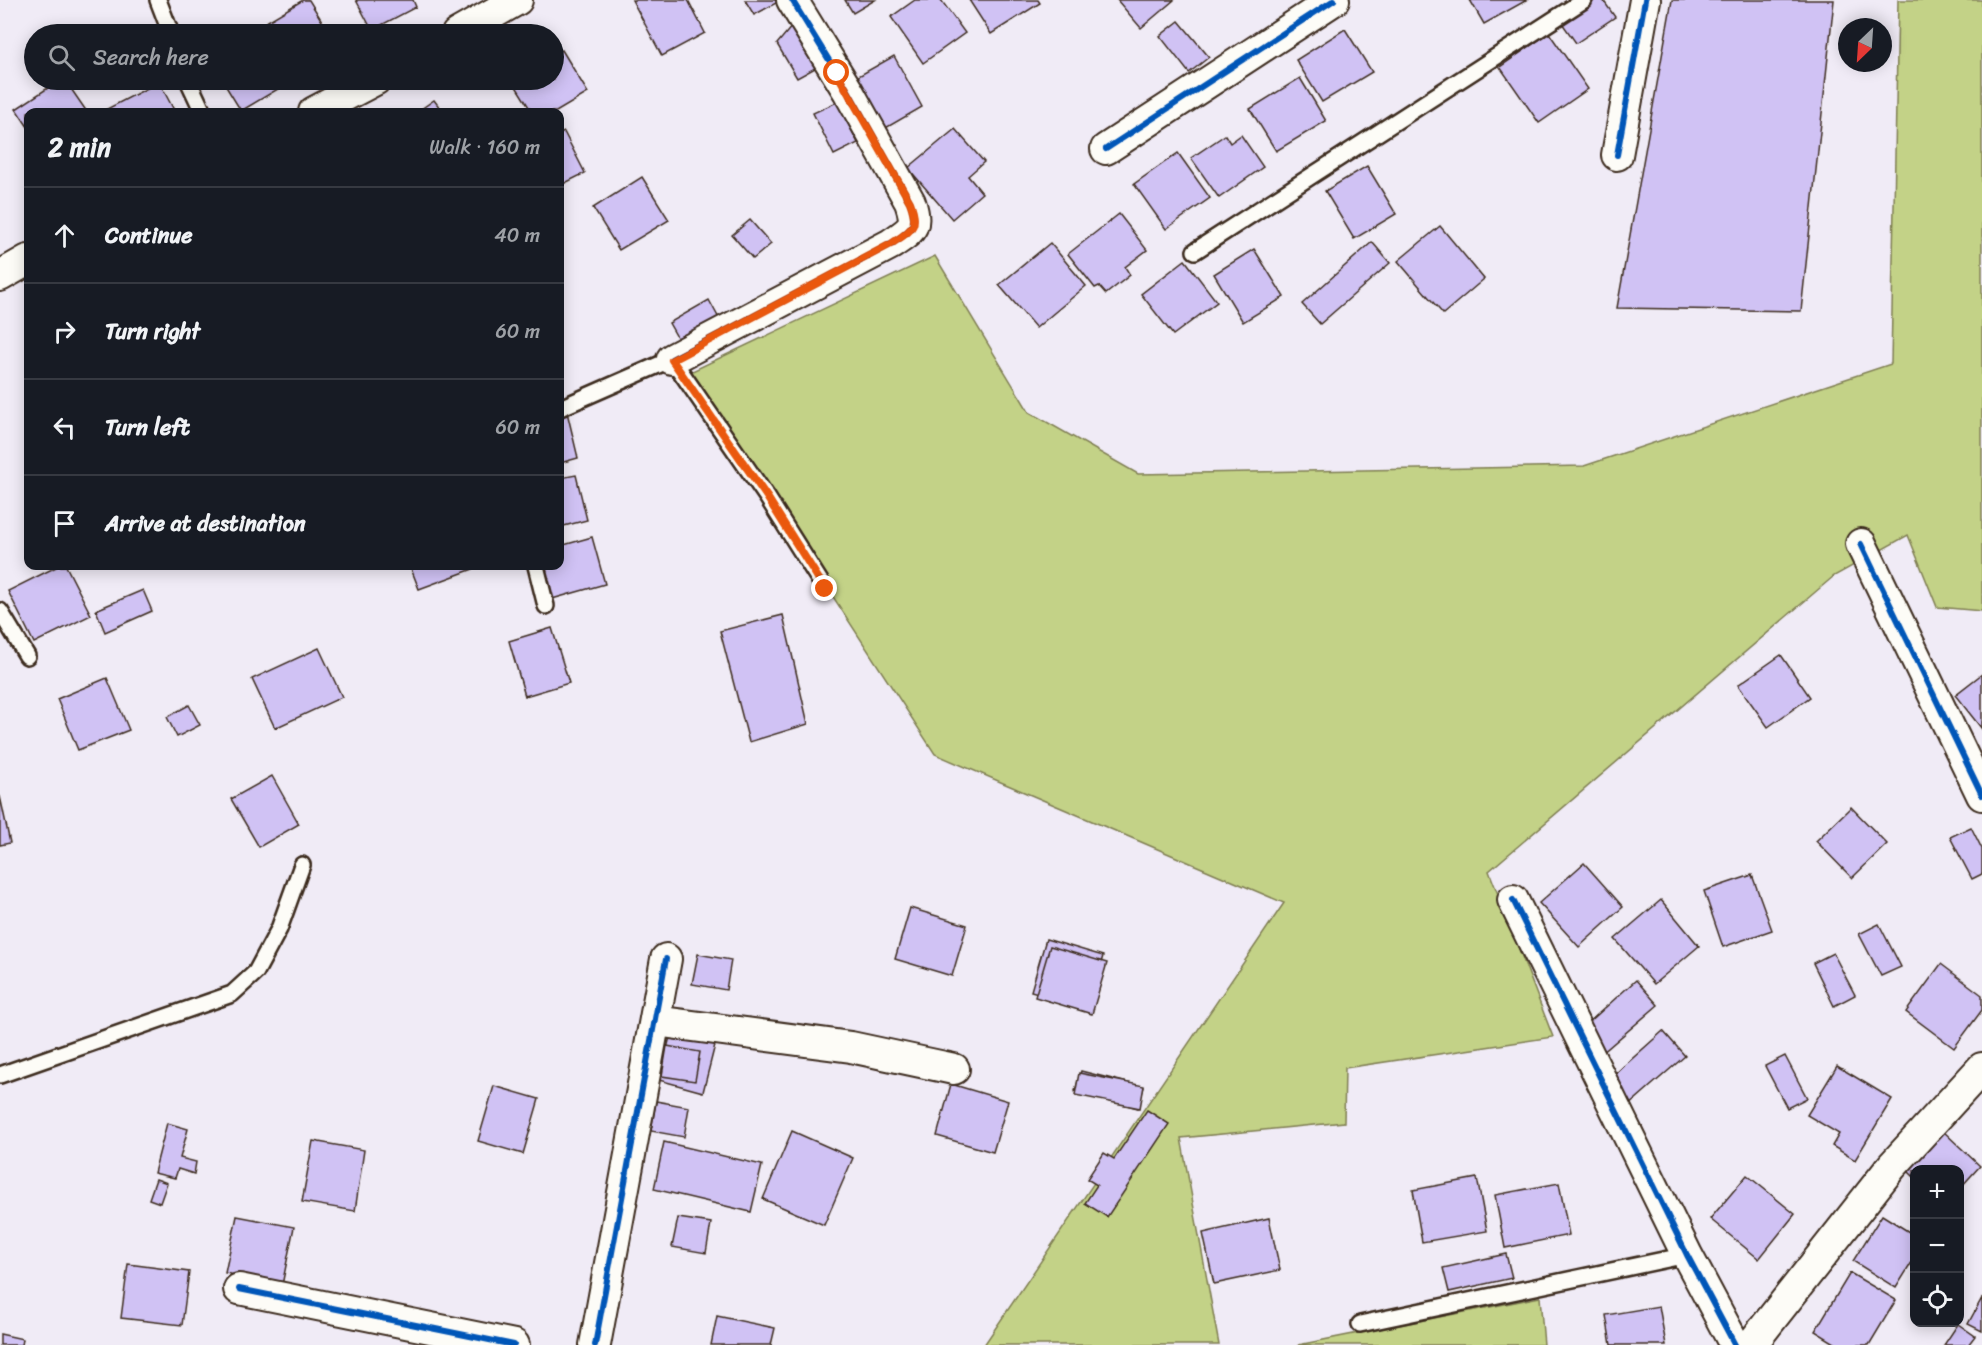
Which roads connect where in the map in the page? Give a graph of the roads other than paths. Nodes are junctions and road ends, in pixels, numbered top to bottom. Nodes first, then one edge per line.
1 (158, 0) edge
2 (518, 0) edge
3 (792, 0) edge
4 (1334, 0) edge
5 (1584, 0) edge
6 (1645, 0) edge
7 (167, 24) edge
8 (475, 24) edge
9 (193, 90) edge
10 (356, 90) edge
11 (202, 108) edge
12 (322, 108) edge
13 (1106, 149) dead end
14 (1617, 155) dead end
15 (1195, 251) dead end
16 (24, 262) edge
17 (0, 276) edge
18 (672, 360) junction
19 (564, 406) edge
20 (1861, 544) dead end
21 (537, 570) edge
22 (825, 589) dead end
23 (546, 606) dead end
24 (0, 611) edge
25 (27, 656) dead end
26 (1982, 795) edge
27 (302, 865) dead end
28 (1513, 900) dead end
29 (666, 959) dead end
30 (655, 1021) junction
31 (1982, 1068) edge
32 (954, 1069) dead end
33 (0, 1075) edge
34 (1687, 1255) junction
35 (239, 1289) dead end
36 (1360, 1324) dead end
37 (514, 1345) edge
38 (595, 1345) edge
39 (1735, 1345) edge
40 (1751, 1345) edge

1 - 7 lane
2 - 8 street
3 - 18 street
4 - 13 street
5 - 15 lane
6 - 14 street
9 - 11 lane
10 - 12 street
16 - 17 street
18 - 19 lane
18 - 22 lane
20 - 26 street
21 - 23 lane
24 - 25 lane
27 - 33 lane
28 - 34 street
29 - 30 street
30 - 32 street
30 - 38 street
31 - 40 street
34 - 36 lane
34 - 39 street
35 - 37 street

